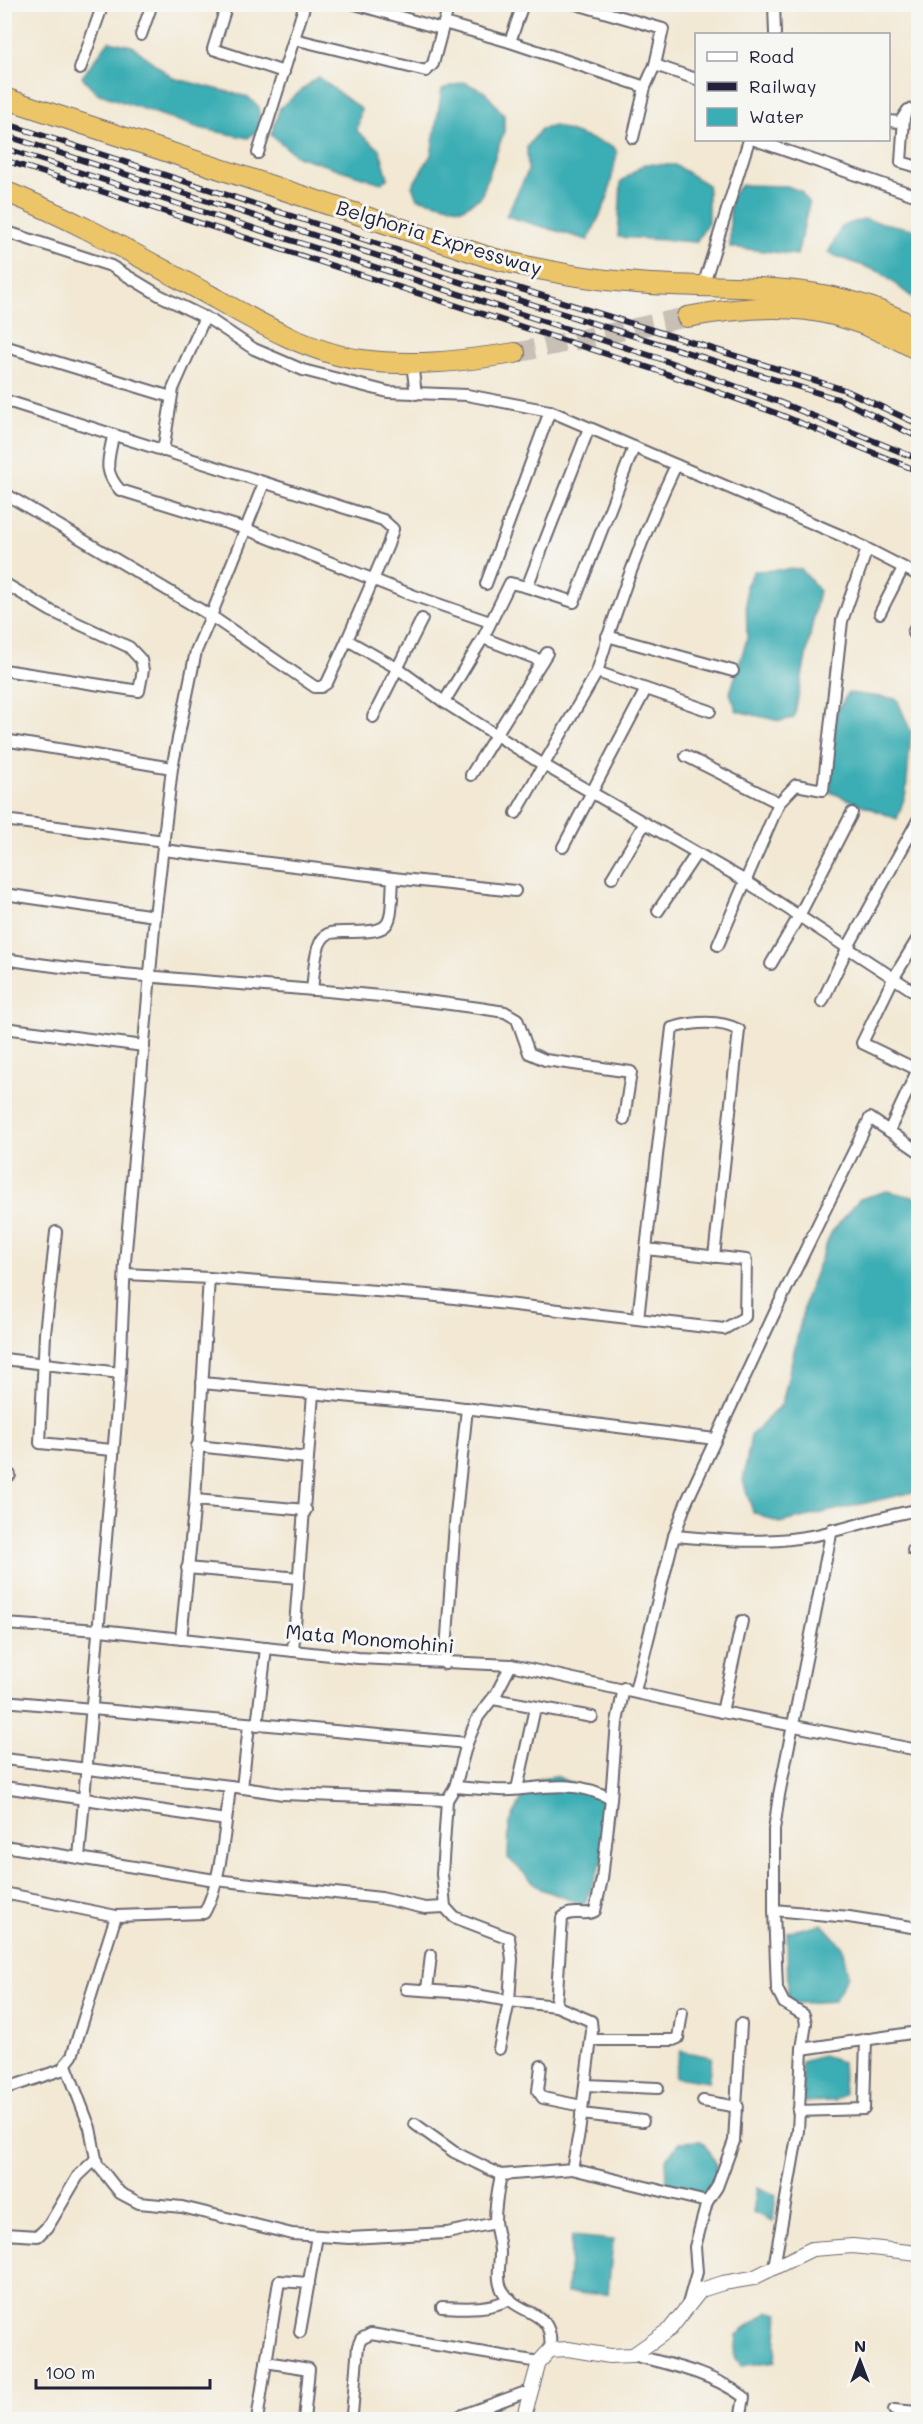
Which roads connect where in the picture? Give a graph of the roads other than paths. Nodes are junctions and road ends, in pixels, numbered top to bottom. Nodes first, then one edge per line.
1 (103, 4) edge
2 (152, 4) edge
3 (227, 4) edge
4 (305, 4) edge
5 (355, 4) edge
6 (449, 4) edge
7 (523, 4) edge
8 (576, 4) edge
9 (774, 4) edge
10 (443, 26) junction
11 (775, 33) edge
12 (141, 35) dead end
13 (294, 39) junction
14 (510, 42) junction
15 (655, 65) junction
16 (80, 69) dead end
17 (284, 72) junction
18 (695, 79) edge
19 (645, 87) junction
20 (4, 98) edge
21 (918, 109) edge
22 (904, 118) junction
23 (890, 122) edge
24 (633, 138) dead end
25 (748, 141) edge
26 (758, 141) edge
27 (258, 153) dead end
28 (918, 167) edge
29 (4, 191) edge
30 (914, 195) dead end
31 (4, 231) edge
32 (703, 286) junction
33 (868, 315) junction
34 (205, 317) junction
35 (687, 317) tunnel mouth
36 (918, 329) edge
37 (4, 346) edge
38 (918, 350) edge
39 (515, 353) tunnel mouth
40 (412, 364) junction
41 (416, 394) junction
42 (171, 397) junction
43 (4, 400) edge
44 (550, 411) junction
45 (589, 428) junction
46 (113, 436) junction
47 (634, 447) junction
48 (163, 451) junction
49 (676, 465) junction
50 (264, 483) junction
51 (4, 493) edge
52 (246, 529) junction
53 (867, 549) junction
54 (903, 568) junction
55 (918, 575) edge
56 (375, 578) junction
57 (4, 583) edge
58 (486, 584) dead end
59 (527, 587) junction
60 (880, 613) dead end
61 (211, 616) junction
62 (423, 619) dead end
63 (490, 622) junction
64 (607, 636) junction
65 (483, 638) junction
66 (347, 640) junction
67 (397, 668) junction
68 (4, 670) edge
69 (733, 671) dead end
70 (597, 672) junction
71 (645, 691) junction
72 (444, 702) junction
73 (710, 711) dead end
74 (373, 717) dead end
75 (494, 734) junction
76 (4, 740) edge
77 (686, 756) dead end
78 (542, 764) junction
79 (172, 768) junction
80 (471, 775) dead end
81 (594, 791) junction
82 (779, 803) junction
83 (516, 813) dead end
84 (852, 813) dead end
85 (4, 820) edge
86 (918, 820) edge
87 (645, 823) junction
88 (164, 846) junction
89 (563, 847) dead end
90 (696, 854) junction
91 (393, 878) junction
92 (612, 878) dead end
93 (744, 880) junction
94 (515, 891) dead end
95 (4, 894) edge
96 (658, 911) dead end
97 (155, 916) junction
98 (799, 916) junction
99 (918, 938) edge
100 (718, 945) dead end
101 (848, 947) junction
102 (4, 959) edge
103 (771, 964) dead end
104 (151, 975) junction
105 (893, 979) junction
106 (312, 990) junction
107 (918, 994) edge
108 (822, 1002) dead end
109 (4, 1028) edge
110 (144, 1046) junction
111 (918, 1070) edge
112 (624, 1119) dead end
113 (892, 1127) junction
114 (918, 1151) edge
115 (56, 1232) dead end
116 (646, 1250) junction
117 (714, 1257) junction
118 (124, 1274) junction
119 (209, 1278) junction
120 (638, 1319) junction
121 (4, 1359) edge
122 (43, 1364) junction
123 (120, 1373) junction
124 (202, 1383) junction
125 (313, 1394) junction
126 (467, 1408) junction
127 (716, 1440) junction
128 (197, 1446) junction
129 (112, 1450) junction
130 (308, 1458) junction
131 (195, 1500) junction
132 (306, 1510) junction
133 (918, 1510) edge
134 (832, 1529) junction
135 (674, 1536) junction
136 (187, 1568) junction
137 (299, 1578) junction
138 (741, 1621) dead end
139 (4, 1624) edge
140 (100, 1630) junction
141 (181, 1639) junction
142 (266, 1648) junction
143 (293, 1651) junction
144 (445, 1664) junction
145 (511, 1665) junction
146 (629, 1690) junction
147 (493, 1699) junction
148 (4, 1701) edge
149 (535, 1708) junction
150 (91, 1709) junction
151 (722, 1712) junction
152 (592, 1717) dead end
153 (792, 1724) junction
154 (253, 1725) junction
155 (467, 1743) junction
156 (918, 1750) edge
157 (4, 1759) edge
158 (86, 1767) junction
159 (230, 1786) junction
160 (4, 1787) edge
161 (455, 1787) junction
162 (242, 1788) junction
163 (517, 1789) junction
164 (84, 1797) junction
165 (611, 1799) junction
166 (447, 1800) junction
167 (226, 1820) junction
168 (4, 1846) edge
169 (79, 1858) junction
170 (215, 1880) junction
171 (4, 1893) edge
172 (445, 1907) junction
173 (774, 1910) junction
174 (117, 1916) junction
175 (918, 1929) edge
176 (431, 1955) dead end
177 (406, 1989) dead end
178 (427, 1990) junction
179 (509, 2001) junction
180 (556, 2006) junction
181 (682, 2013) dead end
182 (741, 2024) dead end
183 (918, 2032) edge
184 (866, 2039) junction
185 (591, 2040) junction
186 (499, 2049) dead end
187 (802, 2049) junction
188 (66, 2065) junction
189 (541, 2066) dead end
190 (585, 2085) junction
191 (658, 2088) dead end
192 (4, 2089) edge
193 (703, 2101) dead end
194 (738, 2107) junction
195 (582, 2110) junction
196 (798, 2110) junction
197 (643, 2121) dead end
198 (415, 2124) dead end
199 (96, 2159) junction
200 (572, 2169) junction
201 (501, 2175) junction
202 (707, 2202) junction
203 (495, 2223) junction
204 (4, 2234) edge
205 (316, 2236) junction
206 (918, 2253) edge
207 (774, 2267) junction
208 (309, 2283) junction
209 (510, 2299) junction
210 (442, 2307) dead end
211 (687, 2307) junction
212 (300, 2332) dead end
213 (550, 2350) junction
214 (633, 2355) junction
215 (266, 2362) junction
216 (539, 2362) junction
217 (530, 2394) junction
218 (894, 2410) dead end
219 (918, 2412) edge
220 (352, 2414) dead end
221 (256, 2420) edge
222 (304, 2420) edge
223 (449, 2420) edge
224 (523, 2420) edge
225 (740, 2420) edge

1 - 16 street
2 - 12 street
3 - 17 street
4 - 13 street
5 - 10 street
6 - 10 street
7 - 14 street
8 - 15 street
9 - 11 street
10 - 13 street
10 - 14 street
13 - 17 street
14 - 19 street
15 - 18 street
15 - 19 street
17 - 27 street
19 - 24 street
20 - 32 highway, Belghoria Expressway
21 - 22 street
22 - 23 street
22 - 28 street
25 - 32 street
26 - 30 street
29 - 40 highway
31 - 34 street
32 - 33 highway, Belghoria Expressway
33 - 35 highway, Belghoria Expressway
33 - 36 highway, Belghoria Expressway
33 - 38 highway, Belghoria Expressway
34 - 41 street
34 - 42 street
37 - 42 street
39 - 40 highway
40 - 41 street
41 - 44 street
42 - 48 street
43 - 46 street
44 - 45 street
44 - 58 street
45 - 47 street
45 - 59 street
46 - 48 street
46 - 52 street
47 - 49 street
47 - 59 street
48 - 50 street
49 - 53 street
49 - 64 street
50 - 52 street
50 - 56 street
51 - 61 street
52 - 56 street
52 - 61 street
53 - 54 street
53 - 82 street
54 - 55 street
54 - 60 street
56 - 63 street
56 - 66 street
57 - 68 street
59 - 63 street
61 - 66 street
61 - 79 street
62 - 67 street
63 - 65 street
64 - 69 street
64 - 70 street
65 - 72 street
65 - 75 street
66 - 67 street
67 - 72 street
67 - 74 street
70 - 71 street
70 - 78 street
71 - 73 street
71 - 81 street
72 - 75 street
75 - 78 street
75 - 80 street
76 - 79 street
77 - 82 street
78 - 81 street
78 - 83 street
79 - 88 street
81 - 87 street
81 - 89 street
82 - 93 street
84 - 98 street
85 - 88 street
86 - 101 street
87 - 90 street
87 - 92 street
88 - 91 street
88 - 97 street
90 - 93 street
90 - 96 street
91 - 94 street
91 - 106 street
93 - 98 street
93 - 100 street
95 - 97 street
97 - 104 street
98 - 101 street
98 - 103 street
99 - 105 street
101 - 105 street
101 - 108 street
102 - 104 street
104 - 106 street
104 - 110 street
105 - 107 street
105 - 111 street
106 - 112 street
109 - 110 street
110 - 118 street
111 - 113 street
113 - 114 street
113 - 127 street
115 - 122 street
116 - 117 street
116 - 117 street
116 - 120 street
117 - 120 street
118 - 119 street
118 - 123 street
119 - 120 street
119 - 124 street
121 - 122 street
122 - 123 street
122 - 129 street
123 - 129 street
124 - 125 street
124 - 128 street
125 - 126 street
125 - 130 street
126 - 127 street
126 - 144 street
127 - 135 street
128 - 130 street
128 - 131 street
129 - 140 street
130 - 132 street
131 - 132 street
131 - 136 street
132 - 137 street
133 - 134 street
134 - 135 street
134 - 153 street
135 - 146 street
136 - 137 street
136 - 141 street
137 - 143 street
138 - 151 street
139 - 140 street, Mata Monomohini
140 - 141 street, Mata Monomohini
140 - 150 street
141 - 142 street, Mata Monomohini
142 - 143 street, Mata Monomohini
142 - 154 street
143 - 144 street, Mata Monomohini
144 - 145 street, Mata Monomohini
145 - 146 street, Mata Monomohini
145 - 147 street
146 - 151 street, Mata Monomohini
146 - 165 street
147 - 149 street
147 - 155 street
148 - 150 street
149 - 152 street
149 - 163 street
150 - 154 street
150 - 158 street
151 - 153 street, Mata Monomohini
153 - 156 street, Mata Monomohini
153 - 173 street
154 - 155 street
154 - 162 street
155 - 161 street
157 - 158 street
158 - 159 street
158 - 164 street
159 - 162 street
159 - 167 street
160 - 164 street
161 - 163 street
161 - 166 street
162 - 166 street
163 - 165 street
164 - 167 street
164 - 169 street
165 - 180 street
166 - 172 street
167 - 170 street
168 - 169 street
169 - 170 street
170 - 172 street
170 - 174 street
171 - 174 street
172 - 179 street
173 - 175 street
173 - 187 street
174 - 188 street
176 - 178 street
177 - 178 street
178 - 179 street
179 - 180 street
179 - 186 street
180 - 185 street
181 - 185 street
182 - 194 street
183 - 184 street
184 - 187 street
184 - 196 street
185 - 190 street
187 - 196 street
188 - 192 street
188 - 199 street
189 - 195 street
190 - 191 street
190 - 195 street
193 - 194 street
194 - 202 street
195 - 197 street
195 - 200 street
196 - 207 street
198 - 201 street
199 - 204 street
199 - 205 street
200 - 201 street
200 - 202 street
201 - 203 street
202 - 211 street
203 - 205 street
203 - 209 street
205 - 208 street
206 - 207 street
207 - 211 street
208 - 212 street
208 - 215 street
209 - 210 street
209 - 213 street
211 - 214 street
213 - 214 street
213 - 216 street
214 - 225 street
215 - 221 street
215 - 222 street
216 - 217 street
216 - 220 street
217 - 223 street
217 - 224 street
218 - 219 street

